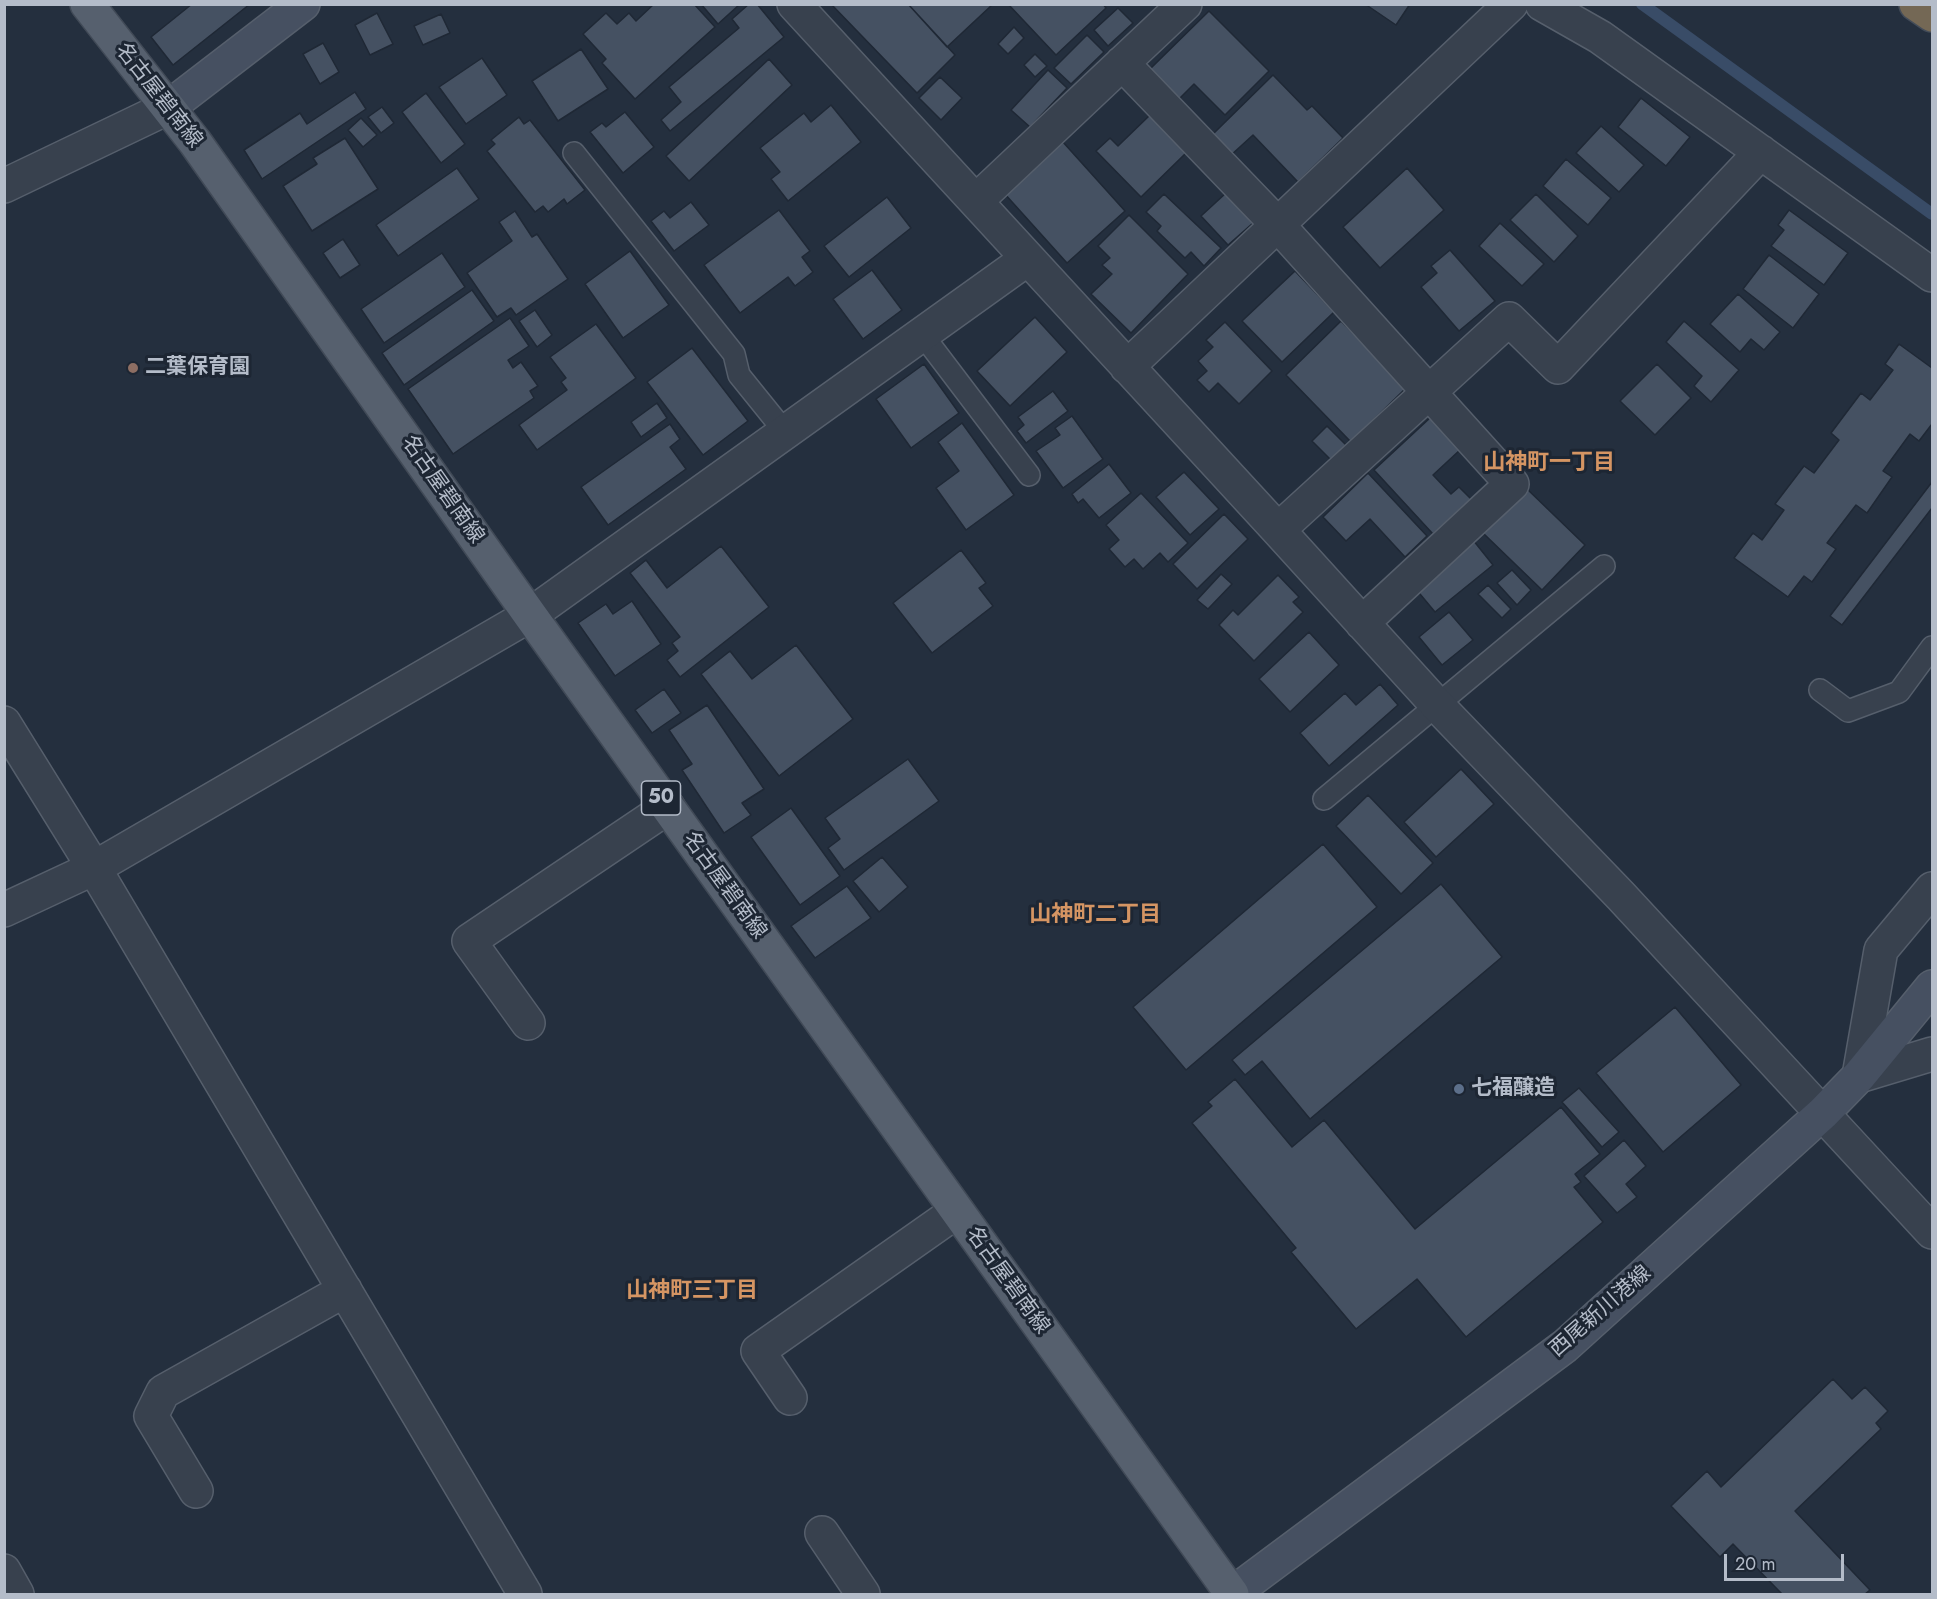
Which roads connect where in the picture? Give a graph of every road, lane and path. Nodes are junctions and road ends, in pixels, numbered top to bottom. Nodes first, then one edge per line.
1 (87, 4) edge
2 (303, 4) edge
3 (794, 4) edge
4 (1185, 4) edge
5 (1511, 4) edge
6 (1542, 4) edge
7 (1916, 4) edge
8 (1932, 15) edge
9 (1122, 63) junction
10 (169, 107) junction
11 (1761, 152) junction
12 (574, 153) dead end
13 (4, 186) edge
14 (976, 201) junction
15 (1277, 224) junction
16 (1027, 259) junction
17 (1932, 275) edge
18 (921, 334) junction
19 (1126, 367) junction
20 (1429, 393) junction
21 (785, 432) junction
22 (1029, 475) dead end
23 (1278, 530) junction
24 (1604, 566) dead end
25 (530, 615) junction
26 (1362, 623) junction
27 (1932, 647) edge
28 (1820, 690) dead end
29 (1437, 705) junction
30 (4, 723) edge
31 (1324, 799) dead end
32 (668, 807) junction
33 (94, 868) junction
34 (1932, 889) edge
35 (4, 910) edge
36 (1932, 987) edge
37 (528, 1023) dead end
38 (1932, 1054) edge
39 (1859, 1076) junction
40 (1824, 1113) junction
41 (957, 1211) junction
42 (1932, 1232) edge
43 (345, 1290) junction
44 (790, 1398) dead end
45 (195, 1491) dead end
46 (822, 1533) dead end
47 (4, 1571) edge
48 (17, 1594) edge
49 (525, 1594) edge
50 (863, 1594) edge
51 (1232, 1594) edge

1 - 10 main road, 名古屋碧南線 / 50
2 - 10 main road
3 - 14 street
4 - 9 street
5 - 15 street
6 - 11 street
7 - 8 highway
9 - 14 street
9 - 15 street
10 - 13 street
10 - 25 main road, 名古屋碧南線 / 50
11 - 17 street
11 - 20 street
12 - 21 lane
14 - 16 street
15 - 19 street
15 - 20 street
16 - 18 street
16 - 19 street
18 - 21 street
18 - 22 lane
19 - 23 street
20 - 23 street
20 - 26 street
21 - 25 street
23 - 26 street
24 - 29 lane
25 - 32 main road, 名古屋碧南線 / 50
25 - 33 street
26 - 29 street
27 - 28 lane
29 - 31 lane
29 - 40 street
30 - 33 street
32 - 37 street
32 - 41 main road, 名古屋碧南線 / 50
33 - 35 street
33 - 43 street
34 - 39 street
36 - 39 main road, 西尾新川港線
38 - 39 street
39 - 40 main road, 西尾新川港線
40 - 42 street
40 - 51 main road, 西尾新川港線
41 - 44 street
41 - 51 main road, 名古屋碧南線 / 50
43 - 45 street
43 - 49 street
46 - 50 street
47 - 48 street

